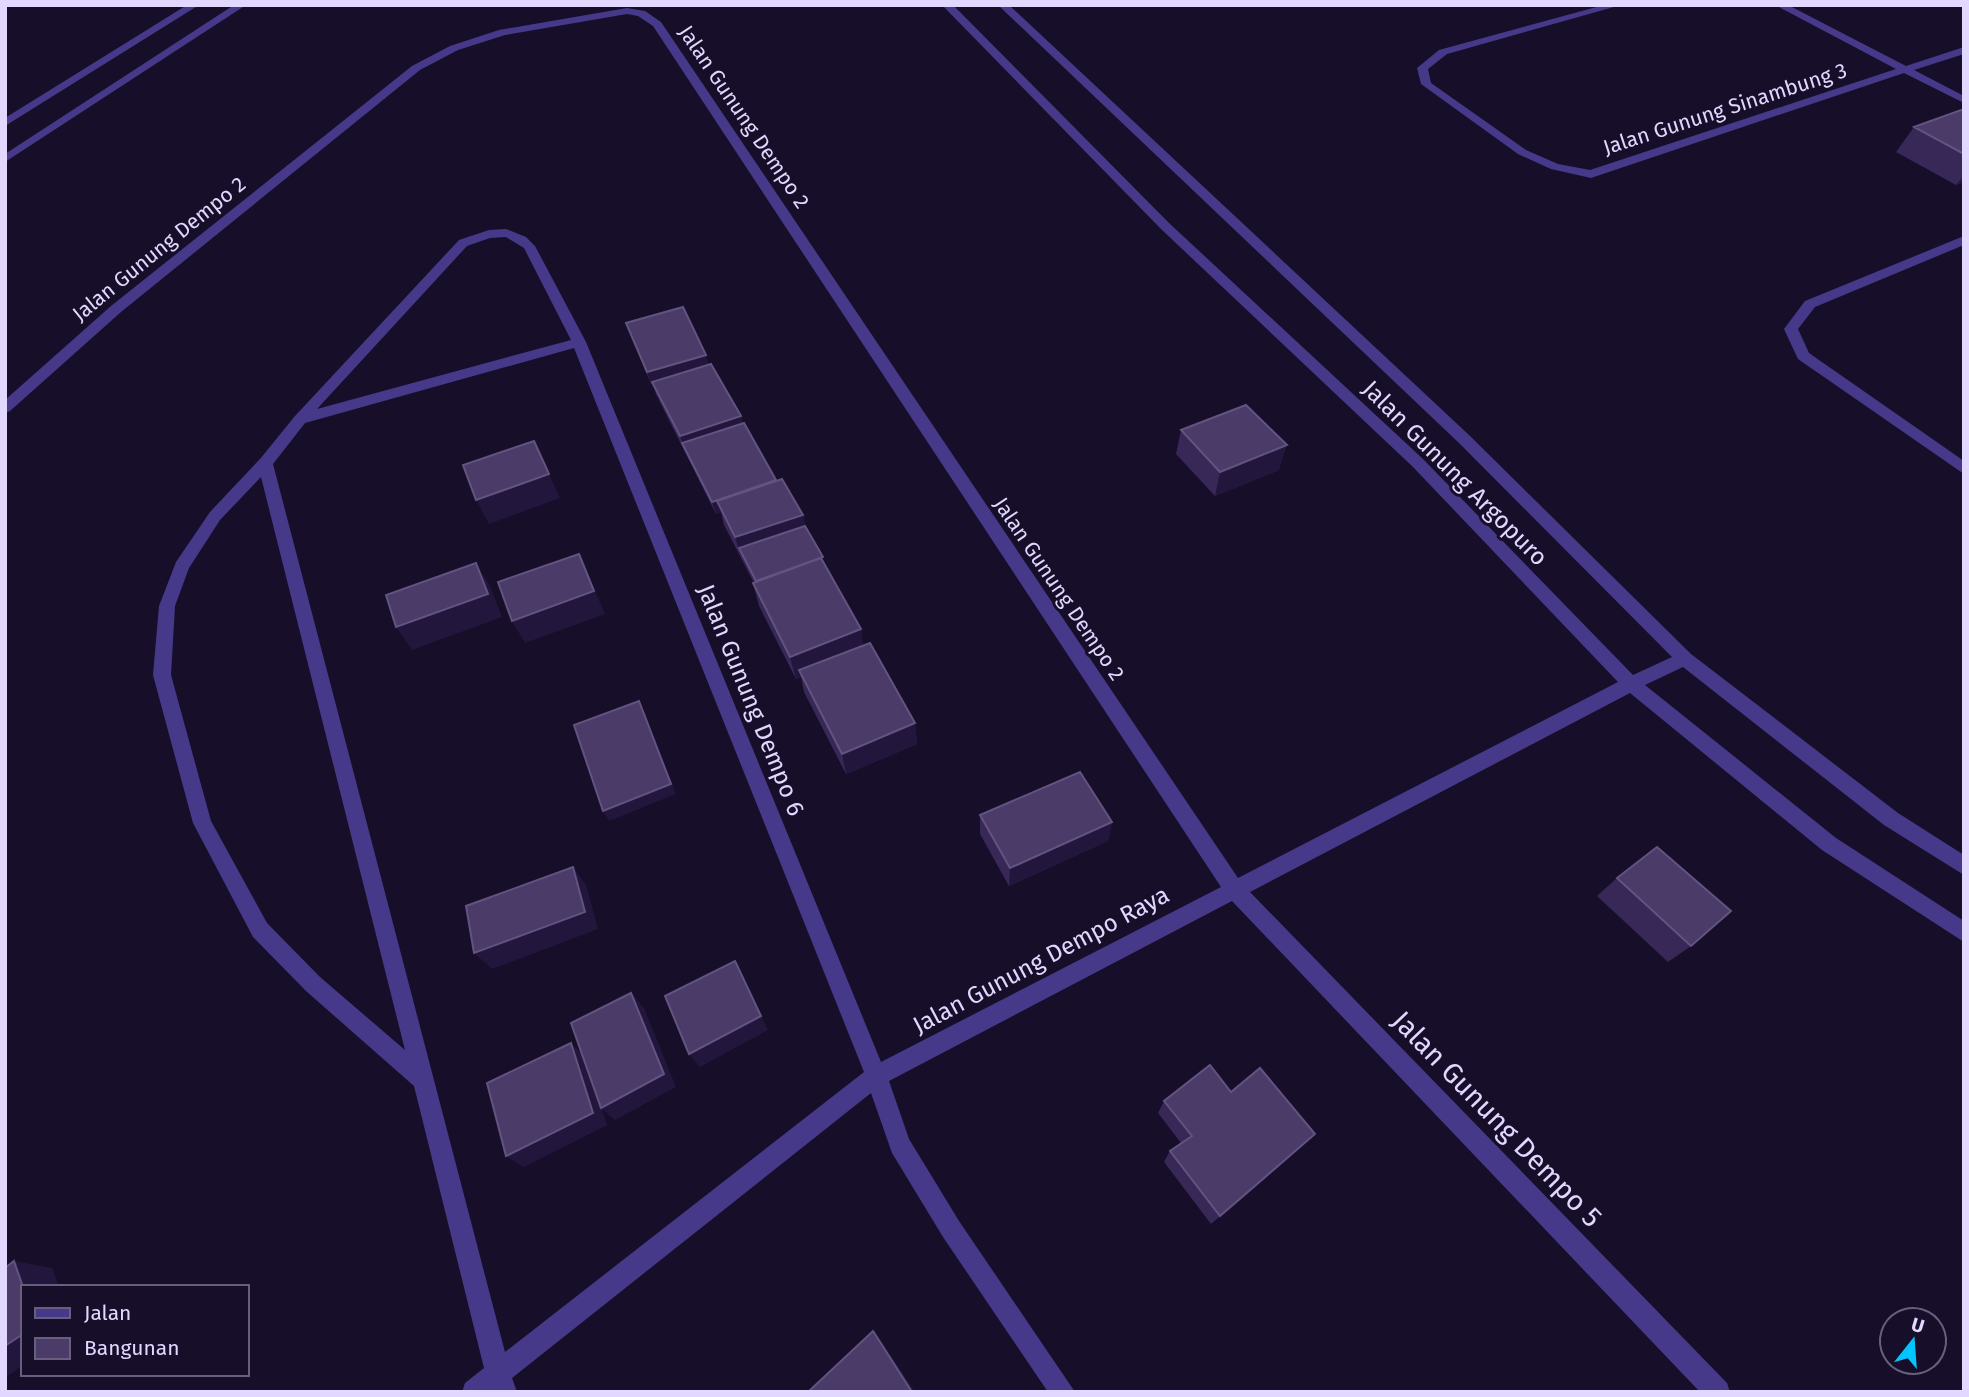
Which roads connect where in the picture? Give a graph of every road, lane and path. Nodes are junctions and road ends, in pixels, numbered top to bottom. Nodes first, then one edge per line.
1 (194, 5) edge
2 (241, 5) edge
3 (947, 5) edge
4 (1003, 5) edge
5 (1616, 5) edge
6 (1780, 5) edge
7 (1964, 50) edge
8 (1904, 69) junction
9 (1964, 100) edge
10 (5, 123) edge
11 (5, 159) edge
12 (1964, 240) edge
13 (579, 342) junction
14 (5, 408) edge
15 (300, 419) junction
16 (265, 463) junction
17 (1964, 468) edge
18 (1685, 659) junction
19 (1631, 684) junction
20 (1964, 866) edge
21 (1233, 888) junction
22 (1964, 933) edge
23 (876, 1076) junction
24 (423, 1080) junction
25 (501, 1382) edge
26 (474, 1392) edge
27 (1063, 1392) edge
28 (1718, 1392) edge

1 - 10 street
2 - 11 street
3 - 19 street, Jalan Gunung Argopuro
4 - 18 street, Jalan Gunung Argopuro
5 - 8 street, Jalan Gunung Sinambung 3
6 - 8 street
7 - 8 street
8 - 9 street
12 - 17 street
13 - 15 street
13 - 15 street, Jalan Gunung Dempo 6
13 - 23 street, Jalan Gunung Dempo 6
14 - 21 street, Jalan Gunung Dempo 2
15 - 16 street, Jalan Gunung Dempo 6
16 - 24 street
16 - 24 street, Jalan Gunung Dempo 6
18 - 19 street, Jalan Gunung Dempo Raya
18 - 20 street, Jalan Gunung Argopuro
19 - 21 street, Jalan Gunung Dempo Raya
19 - 22 street, Jalan Gunung Argopuro
21 - 23 street, Jalan Gunung Dempo Raya
21 - 28 street, Jalan Gunung Dempo 5
23 - 25 street, Jalan Gunung Dempo Raya
23 - 27 street, Jalan Gunung Dempo 6
24 - 25 street
25 - 26 street, Jalan Gunung Dempo Raya

